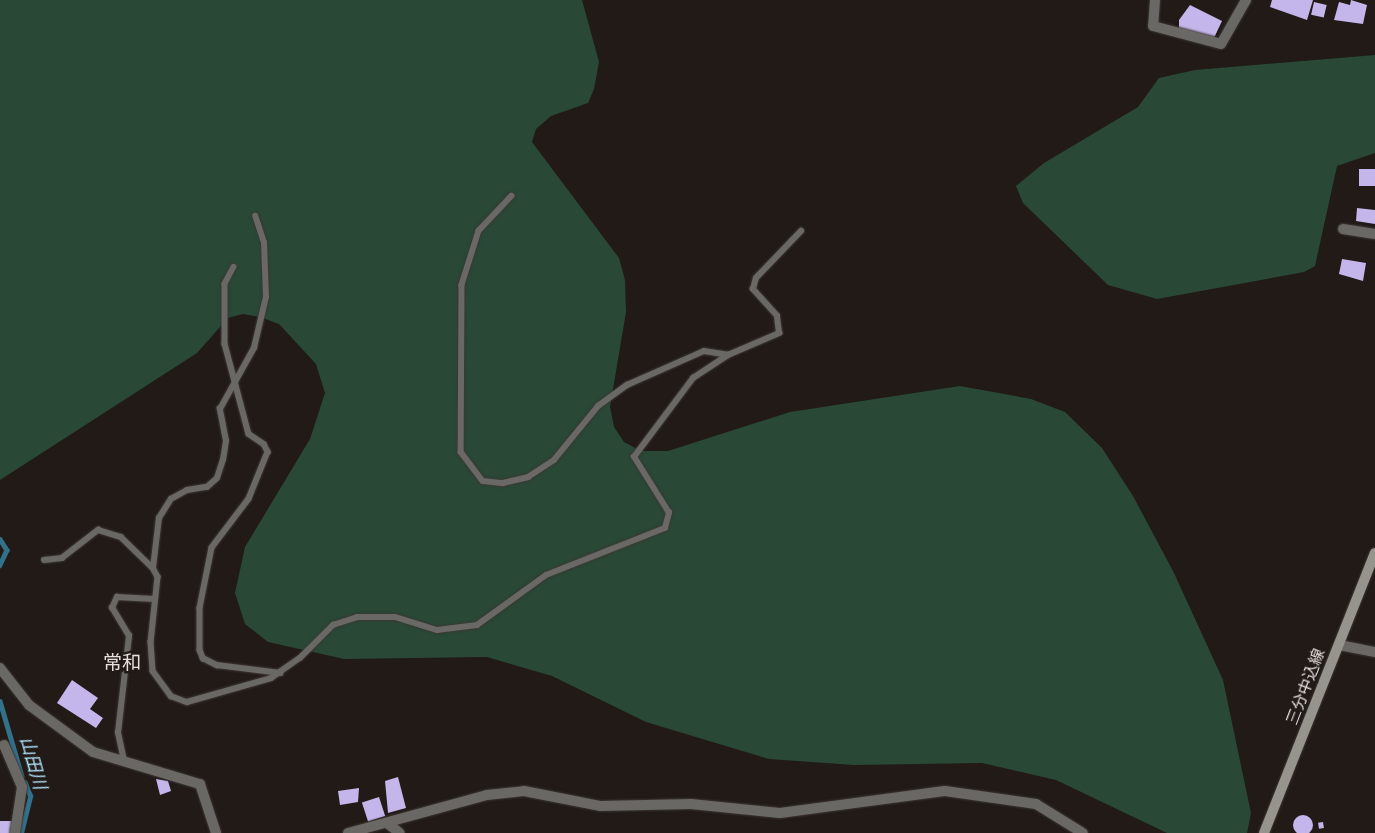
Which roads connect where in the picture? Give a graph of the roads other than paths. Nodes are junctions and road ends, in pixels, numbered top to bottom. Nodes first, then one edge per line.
1 (1155, 0) edge
2 (1246, 0) edge
3 (512, 196) dead end
4 (255, 216) dead end
5 (1343, 229) dead end
6 (801, 231) dead end
7 (1375, 234) edge
8 (234, 267) dead end
9 (728, 355) junction
10 (236, 380) junction
11 (1375, 553) edge
12 (44, 560) dead end
13 (153, 568) junction
14 (154, 599) junction
15 (1339, 645) junction
16 (1375, 652) edge
17 (0, 668) edge
18 (280, 673) junction
19 (4, 745) dead end
20 (124, 764) junction
21 (387, 823) junction
22 (14, 833) edge
23 (216, 833) edge
24 (348, 833) edge
25 (400, 833) edge
26 (1082, 833) edge
27 (1264, 833) edge

1 - 2 street
3 - 9 lane
4 - 10 lane
5 - 7 street
6 - 9 lane
8 - 10 lane
9 - 18 lane
10 - 13 lane
10 - 18 lane
11 - 15 main road, 三分中込線
12 - 13 lane
13 - 14 lane
14 - 18 lane
14 - 20 lane
15 - 16 street
15 - 27 main road, 三分中込線
17 - 20 street
19 - 22 street
20 - 23 street
21 - 24 street
21 - 25 street
21 - 26 street

